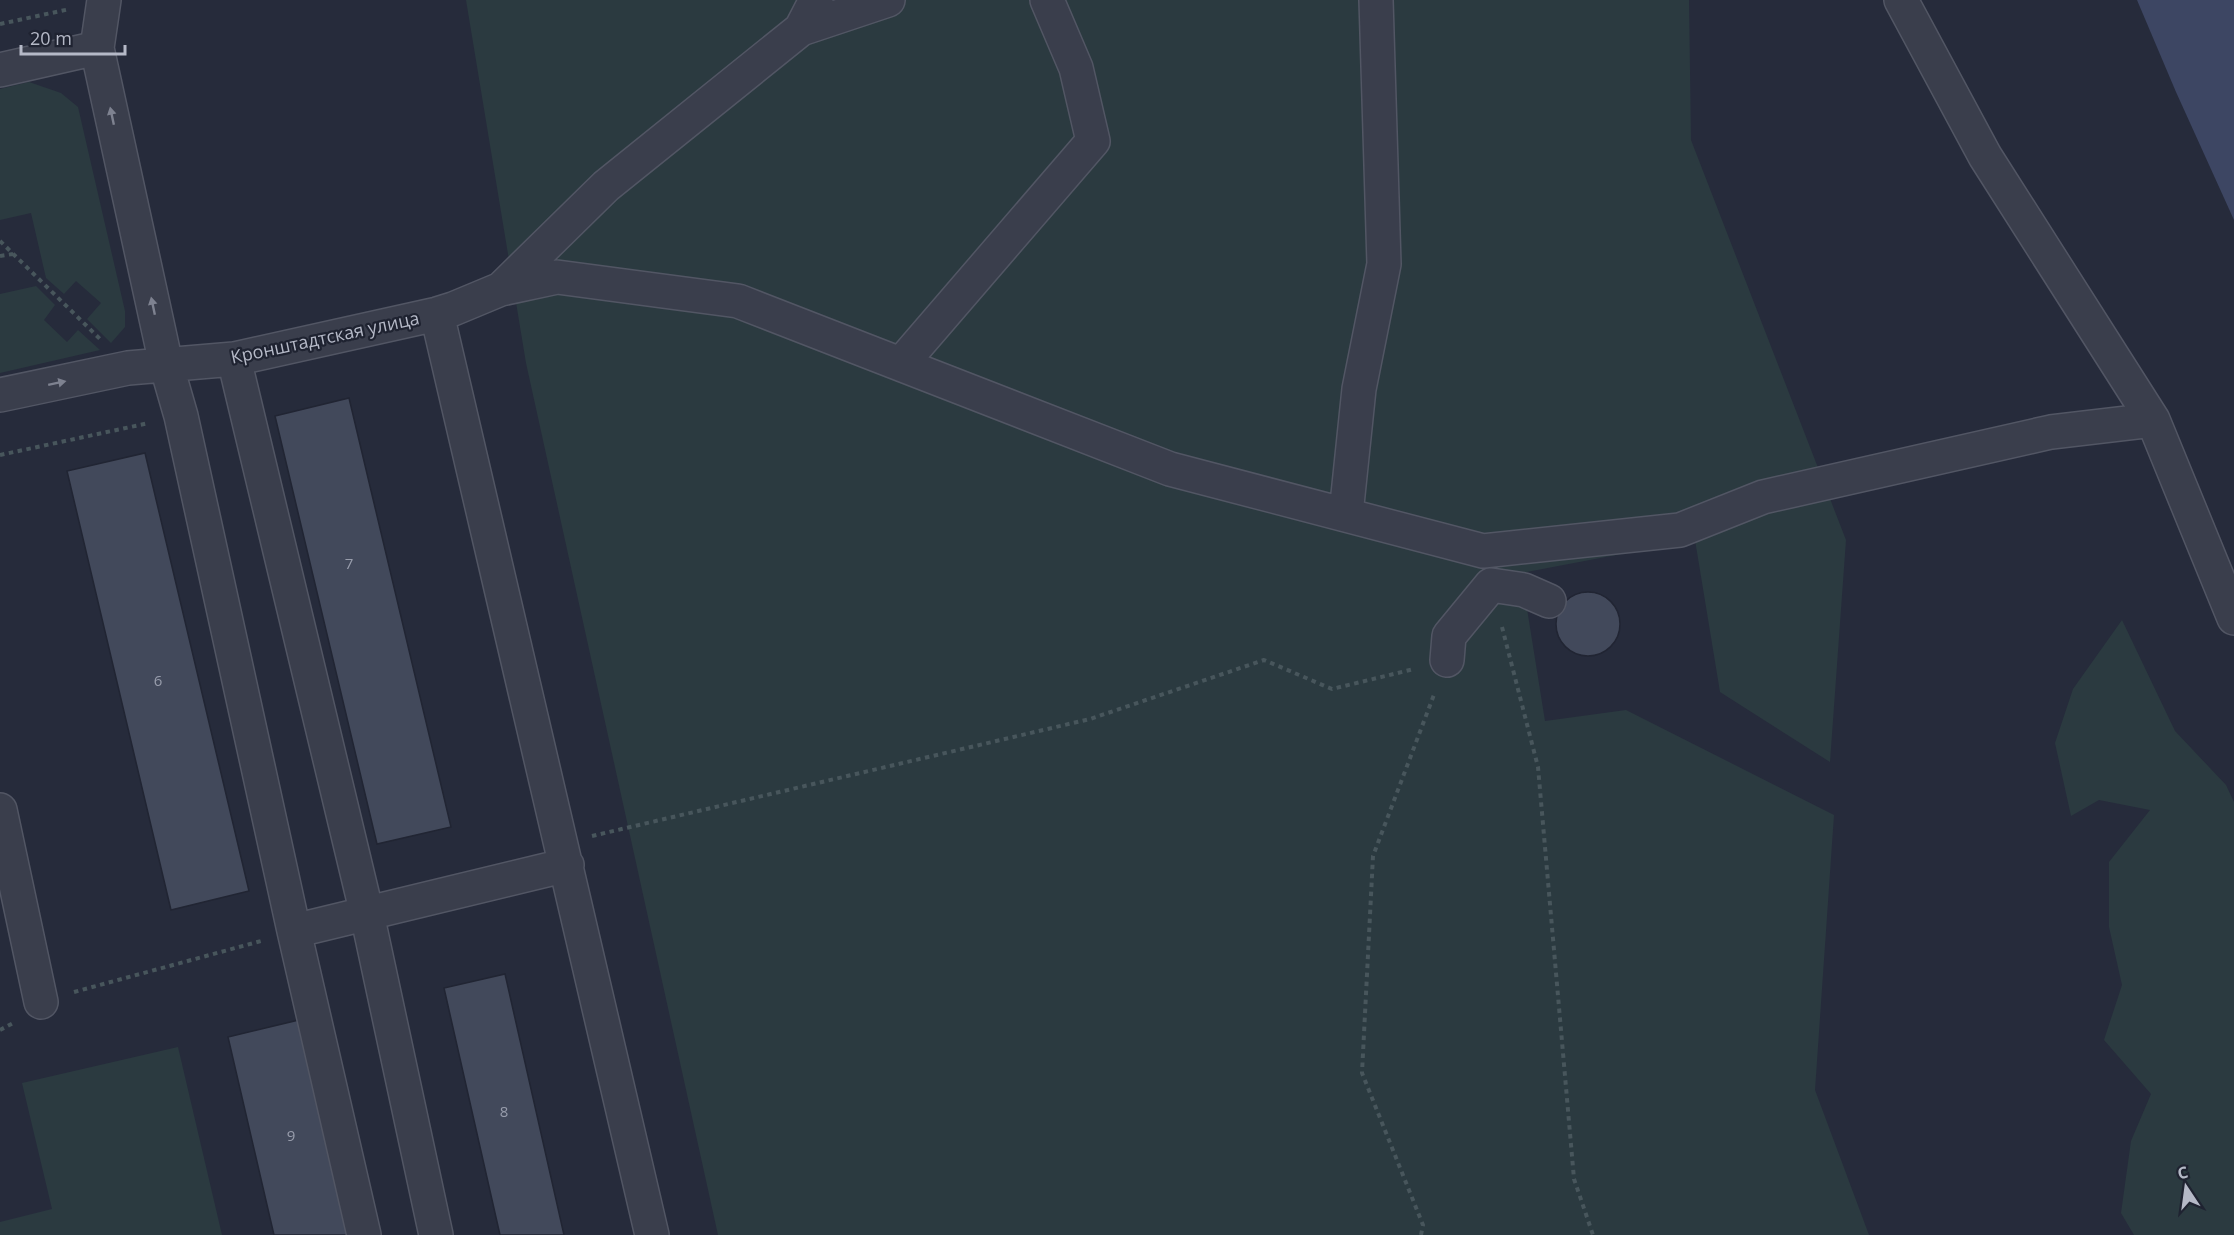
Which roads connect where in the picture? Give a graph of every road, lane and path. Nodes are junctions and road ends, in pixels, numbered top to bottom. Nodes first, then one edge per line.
1 (816, 0) edge
2 (888, 0) edge
3 (1047, 0) edge
4 (1376, 0) edge
5 (1900, 0) edge
6 (104, 1) edge
7 (0, 24) edge
8 (801, 29) junction
9 (97, 48) junction
10 (0, 70) edge
11 (0, 241) edge
12 (14, 254) junction
13 (0, 256) edge
14 (501, 288) junction
15 (437, 314) junction
16 (234, 359) junction
17 (166, 364) junction
18 (901, 364) junction
19 (128, 368) junction
20 (0, 395) edge
21 (182, 416) junction
22 (2153, 420) junction
23 (0, 455) edge
24 (1346, 514) junction
25 (1483, 551) junction
26 (1491, 585) junction
27 (1549, 601) dead end
28 (2234, 618) edge
29 (1447, 660) junction
30 (0, 810) edge
31 (564, 855) junction
32 (367, 914) junction
33 (294, 931) junction
34 (41, 1002) junction
35 (0, 1030) edge
36 (364, 1235) edge
37 (436, 1235) edge
38 (652, 1235) edge
39 (1421, 1235) edge
40 (1593, 1235) edge

1 - 8 street
2 - 8 street
3 - 18 street
4 - 24 street
5 - 22 street
6 - 7 path
6 - 9 street
8 - 14 street
9 - 10 street
17 -> 9 street
11 - 12 path
12 - 13 path
12 - 19 path
14 - 15 street, Кронштадтская улица
14 - 18 street
15 - 16 street, Кронштадтская улица
15 - 31 street
16 - 17 street, Кронштадтская улица
16 - 32 street
17 - 19 street, Кронштадтская улица
17 - 21 street
18 - 24 street
20 -> 19 street, Кронштадтская улица
21 - 23 path
21 - 33 street
22 - 25 street
22 - 28 street
24 - 25 street
25 - 26 street
26 - 27 street
26 - 29 street
26 - 40 path
29 - 31 path
29 - 39 path
30 - 34 street
31 - 32 street
31 - 38 street
32 - 33 street
32 - 37 street
33 - 34 path
33 - 36 street
34 - 35 path

